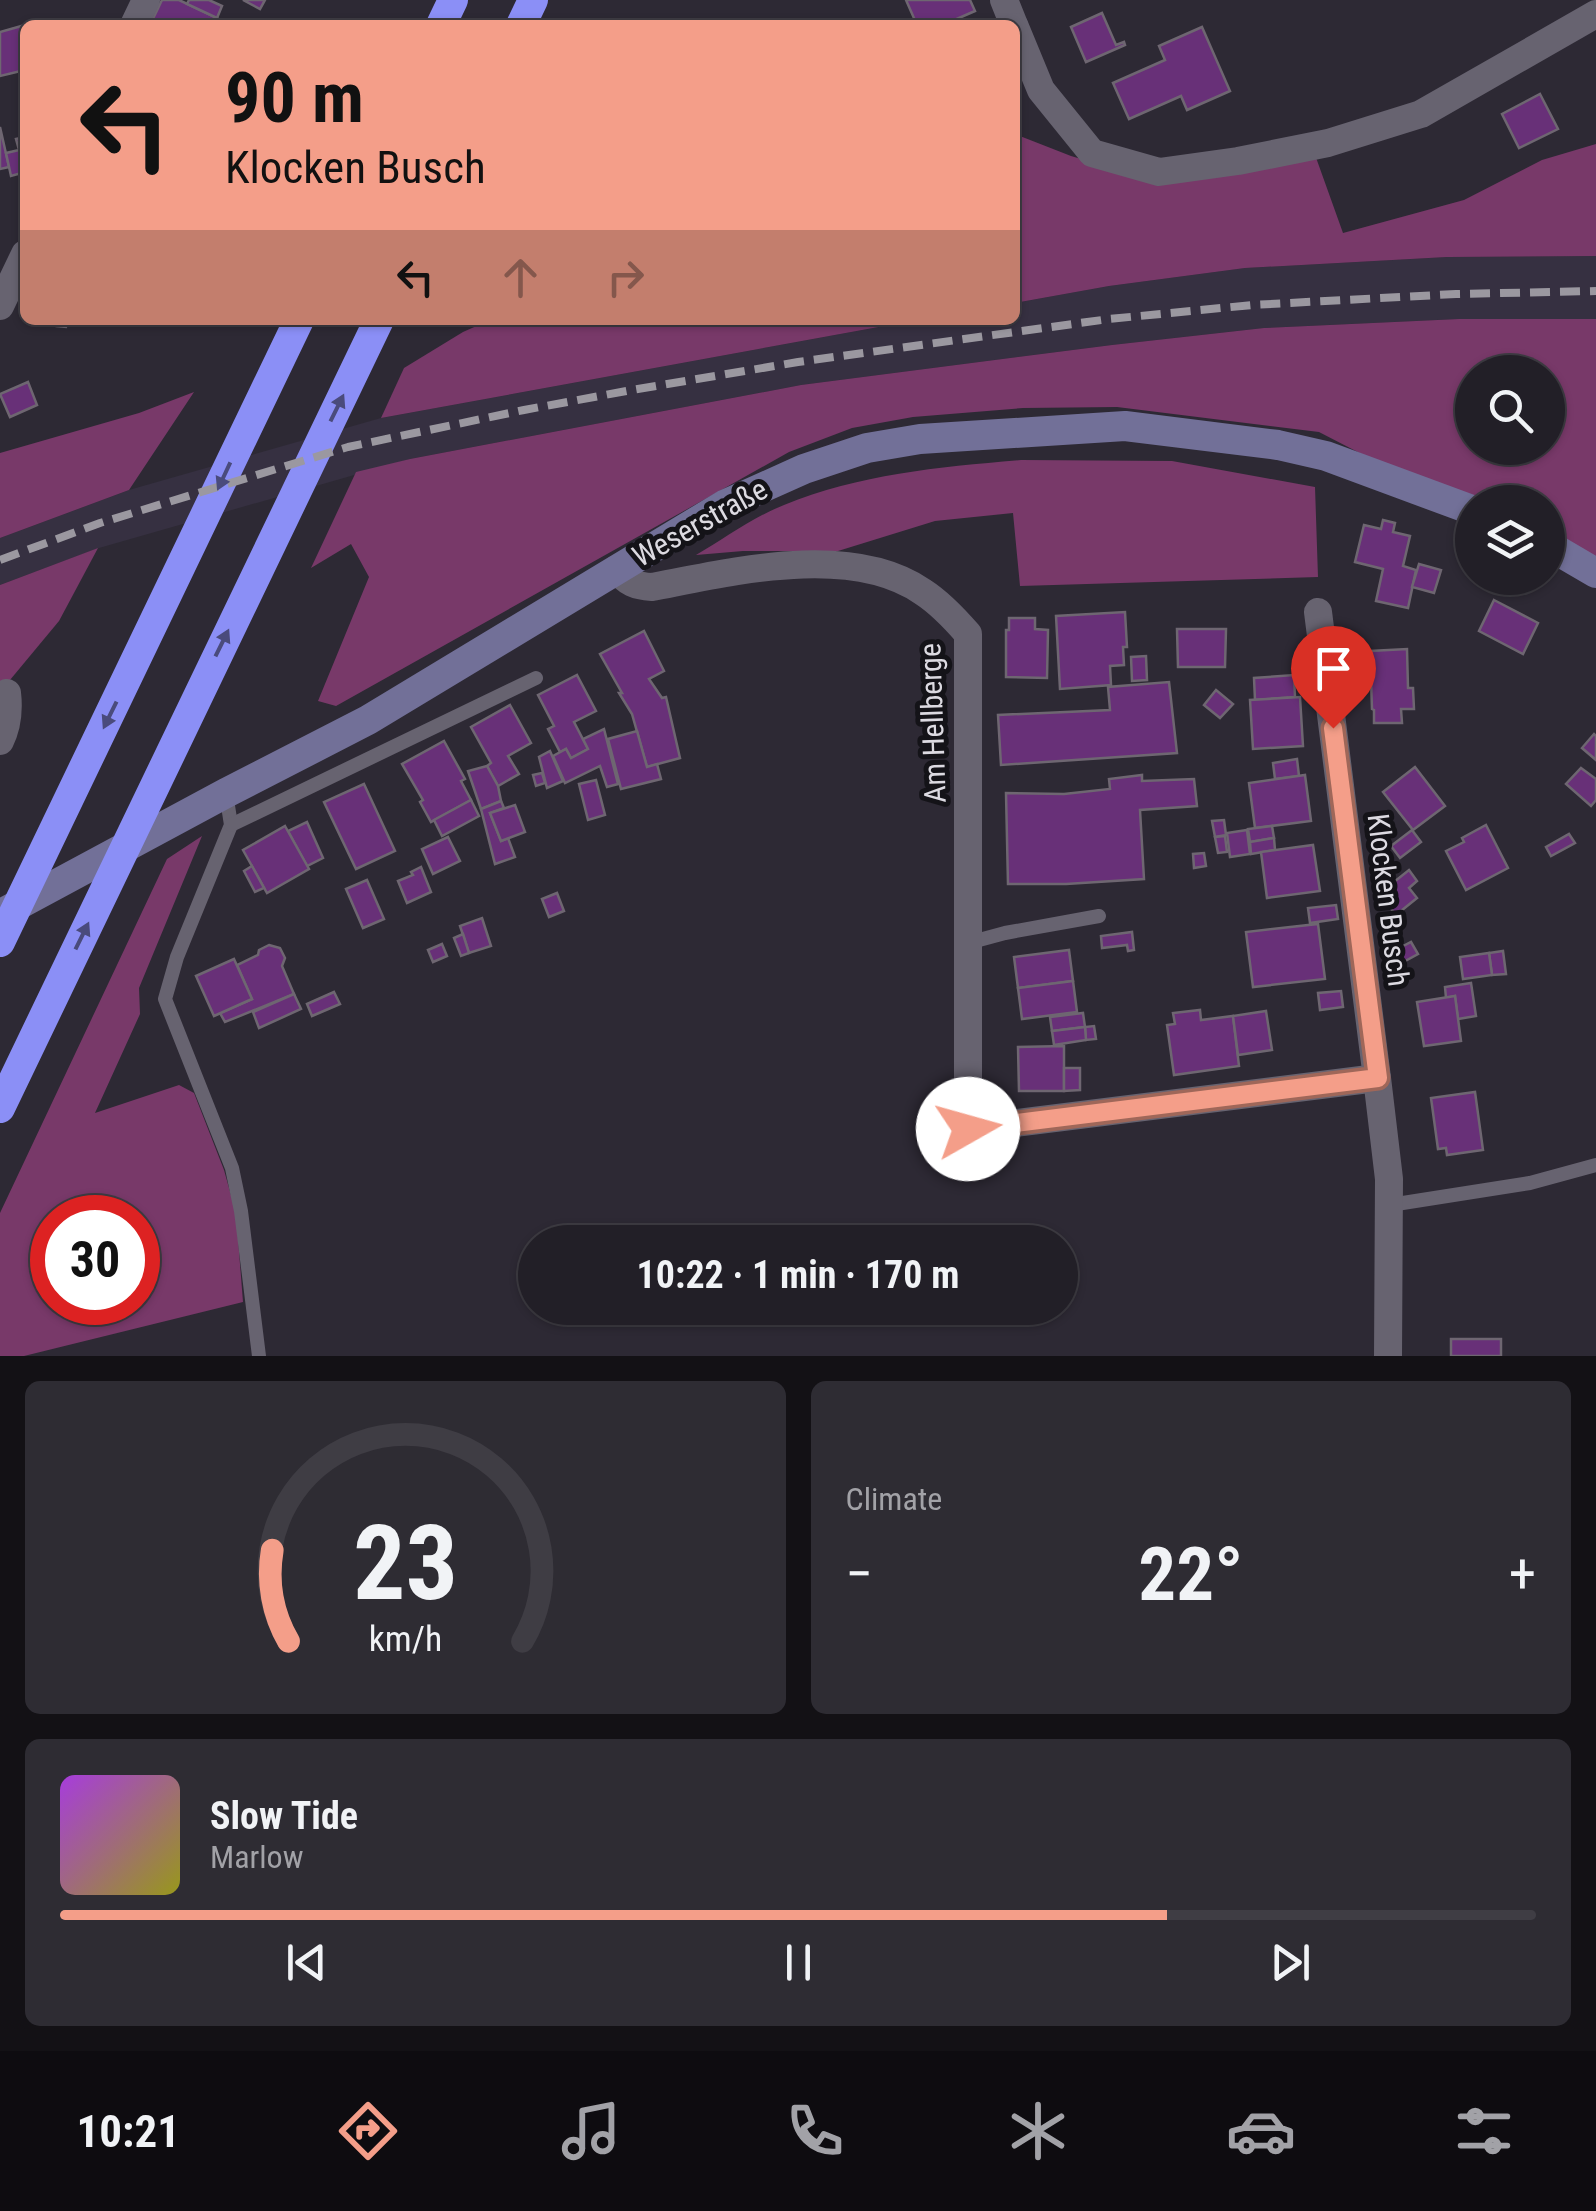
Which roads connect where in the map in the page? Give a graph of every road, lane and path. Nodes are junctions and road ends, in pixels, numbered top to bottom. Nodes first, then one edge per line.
1 (1596, 14) edge
2 (1020, 41) edge
3 (20, 264) edge
4 (0, 306) edge
5 (297, 325) edge
6 (377, 325) edge
7 (1455, 504) edge
8 (1565, 556) edge
9 (618, 569) junction
10 (1596, 573) edge
11 (1318, 612) dead end
12 (536, 678) dead end
13 (7, 693) dead end
14 (0, 740) edge
15 (226, 792) junction
16 (230, 825) junction
17 (0, 915) edge
18 (1099, 916) dead end
19 (0, 942) edge
20 (968, 943) junction
21 (1378, 1078) junction
22 (0, 1108) edge
23 (1596, 1164) edge
24 (1390, 1204) junction
25 (260, 1356) edge
26 (1388, 1356) edge

1 - 2 street
3 - 4 street
5 -> 19 highway
22 -> 6 highway
7 - 9 street, Weserstraße
8 - 10 street
9 - 15 street, Weserstraße
9 - 20 street, Am Hellberge
11 - 21 street, Klocken Busch
12 - 16 lane
13 - 14 street
15 - 16 lane
15 - 17 street, Weserstraße
16 - 25 lane
18 - 20 lane
20 - 21 street, Am Hellberge
21 - 24 street, Klocken Busch
23 - 24 lane
24 - 26 street, Klocken Busch

